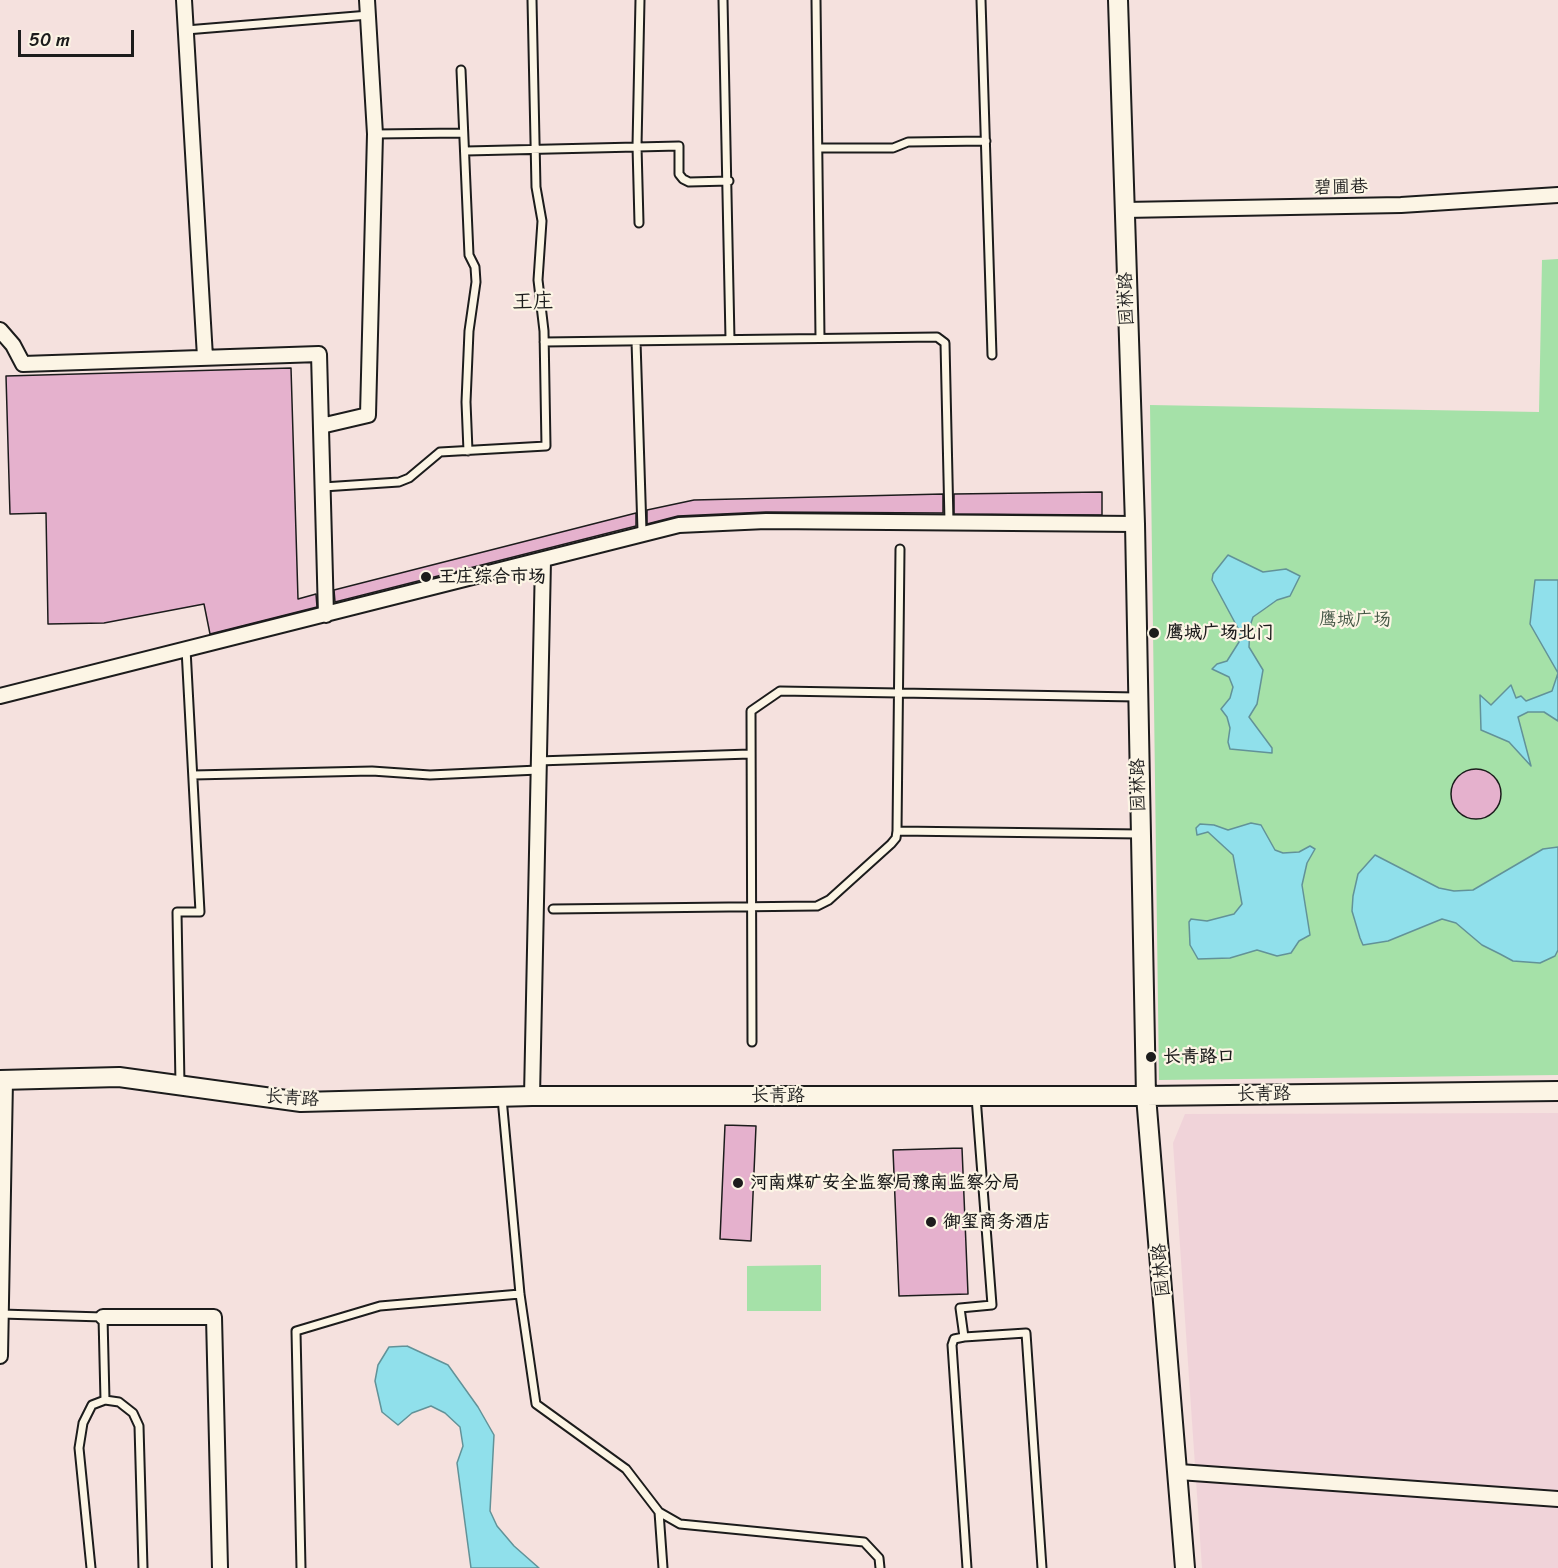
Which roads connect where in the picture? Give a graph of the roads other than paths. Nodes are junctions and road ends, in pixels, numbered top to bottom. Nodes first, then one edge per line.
1 (184, 0) edge
2 (367, 0) edge
3 (532, 0) edge
4 (640, 0) edge
5 (723, 0) edge
6 (816, 0) edge
7 (981, 0) edge
8 (1118, 0) edge
9 (369, 15) junction
10 (186, 30) junction
11 (461, 70) dead end
12 (375, 134) junction
13 (462, 134) junction
14 (986, 141) junction
15 (637, 146) junction
16 (536, 148) junction
17 (819, 148) junction
18 (466, 151) junction
19 (729, 181) junction
20 (1558, 195) edge
21 (1124, 210) junction
22 (639, 224) dead end
23 (0, 330) edge
24 (820, 337) junction
25 (730, 339) junction
26 (636, 341) junction
27 (543, 342) junction
28 (992, 355) dead end
29 (205, 357) junction
30 (321, 426) junction
31 (468, 451) junction
32 (323, 487) junction
33 (949, 523) junction
34 (1135, 524) junction
35 (642, 531) dead end
36 (900, 549) dead end
37 (543, 560) junction
38 (326, 615) junction
39 (186, 649) junction
40 (899, 694) junction
41 (0, 696) edge
42 (1138, 697) junction
43 (750, 754) junction
44 (538, 765) junction
45 (193, 775) junction
46 (897, 831) junction
47 (1140, 834) junction
48 (751, 906) junction
49 (554, 909) dead end
50 (752, 1042) dead end
51 (2, 1080) edge
52 (180, 1086) junction
53 (1558, 1091) edge
54 (501, 1096) junction
55 (532, 1096) junction
56 (976, 1096) junction
57 (1146, 1096) junction
58 (520, 1294) junction
59 (1, 1314) edge
60 (103, 1317) junction
61 (963, 1337) junction
62 (0, 1356) edge
63 (105, 1400) junction
64 (1179, 1472) junction
65 (1558, 1499) edge
66 (659, 1512) junction
67 (92, 1568) edge
68 (143, 1568) edge
69 (220, 1568) edge
70 (302, 1568) edge
71 (663, 1568) edge
72 (880, 1568) edge
73 (967, 1568) edge
74 (1042, 1568) edge
75 (1185, 1568) edge

1 - 10 street
2 - 9 street
3 - 16 lane
4 - 15 lane
5 - 19 lane
6 - 17 lane
7 - 14 lane
8 - 21 street, 园林路
9 - 10 lane
9 - 12 street
10 - 29 street
11 - 13 lane
12 - 13 lane
12 - 30 street
13 - 18 lane
14 - 17 lane
14 - 28 lane
15 - 16 lane
15 - 19 lane
15 - 22 lane
16 - 18 lane
16 - 27 lane
17 - 24 lane
18 - 31 lane
19 - 25 lane
20 - 21 street, 碧圃巷
21 - 34 street, 园林路
23 - 29 street
24 - 25 lane
24 - 33 lane
25 - 26 lane
26 - 27 lane
26 - 35 lane
27 - 31 lane
29 - 30 street
30 - 32 street
31 - 32 lane
32 - 38 street
33 - 34 street
33 - 37 street
34 - 42 street, 园林路
36 - 40 lane
37 - 38 street
37 - 44 street
38 - 39 street
39 - 41 street
39 - 45 lane
40 - 42 lane
40 - 43 lane
40 - 46 lane
42 - 47 street, 园林路
43 - 44 lane
43 - 48 lane
44 - 45 lane
44 - 55 street
45 - 52 lane
46 - 47 lane
46 - 48 lane
47 - 57 street, 园林路
48 - 49 lane
48 - 50 lane
51 - 52 street, 长青路
51 - 59 street
52 - 54 street, 长青路
53 - 57 street, 长青路
54 - 55 street, 长青路
54 - 58 lane
55 - 56 street, 长青路
56 - 57 street, 长青路
56 - 61 lane
57 - 64 street, 园林路
58 - 66 lane
58 - 70 lane
59 - 60 lane
59 - 62 street
60 - 63 lane
60 - 69 street
61 - 73 lane
61 - 74 lane
63 - 67 lane
63 - 68 lane
64 - 65 street
64 - 75 street, 园林路
66 - 71 lane
66 - 72 lane

